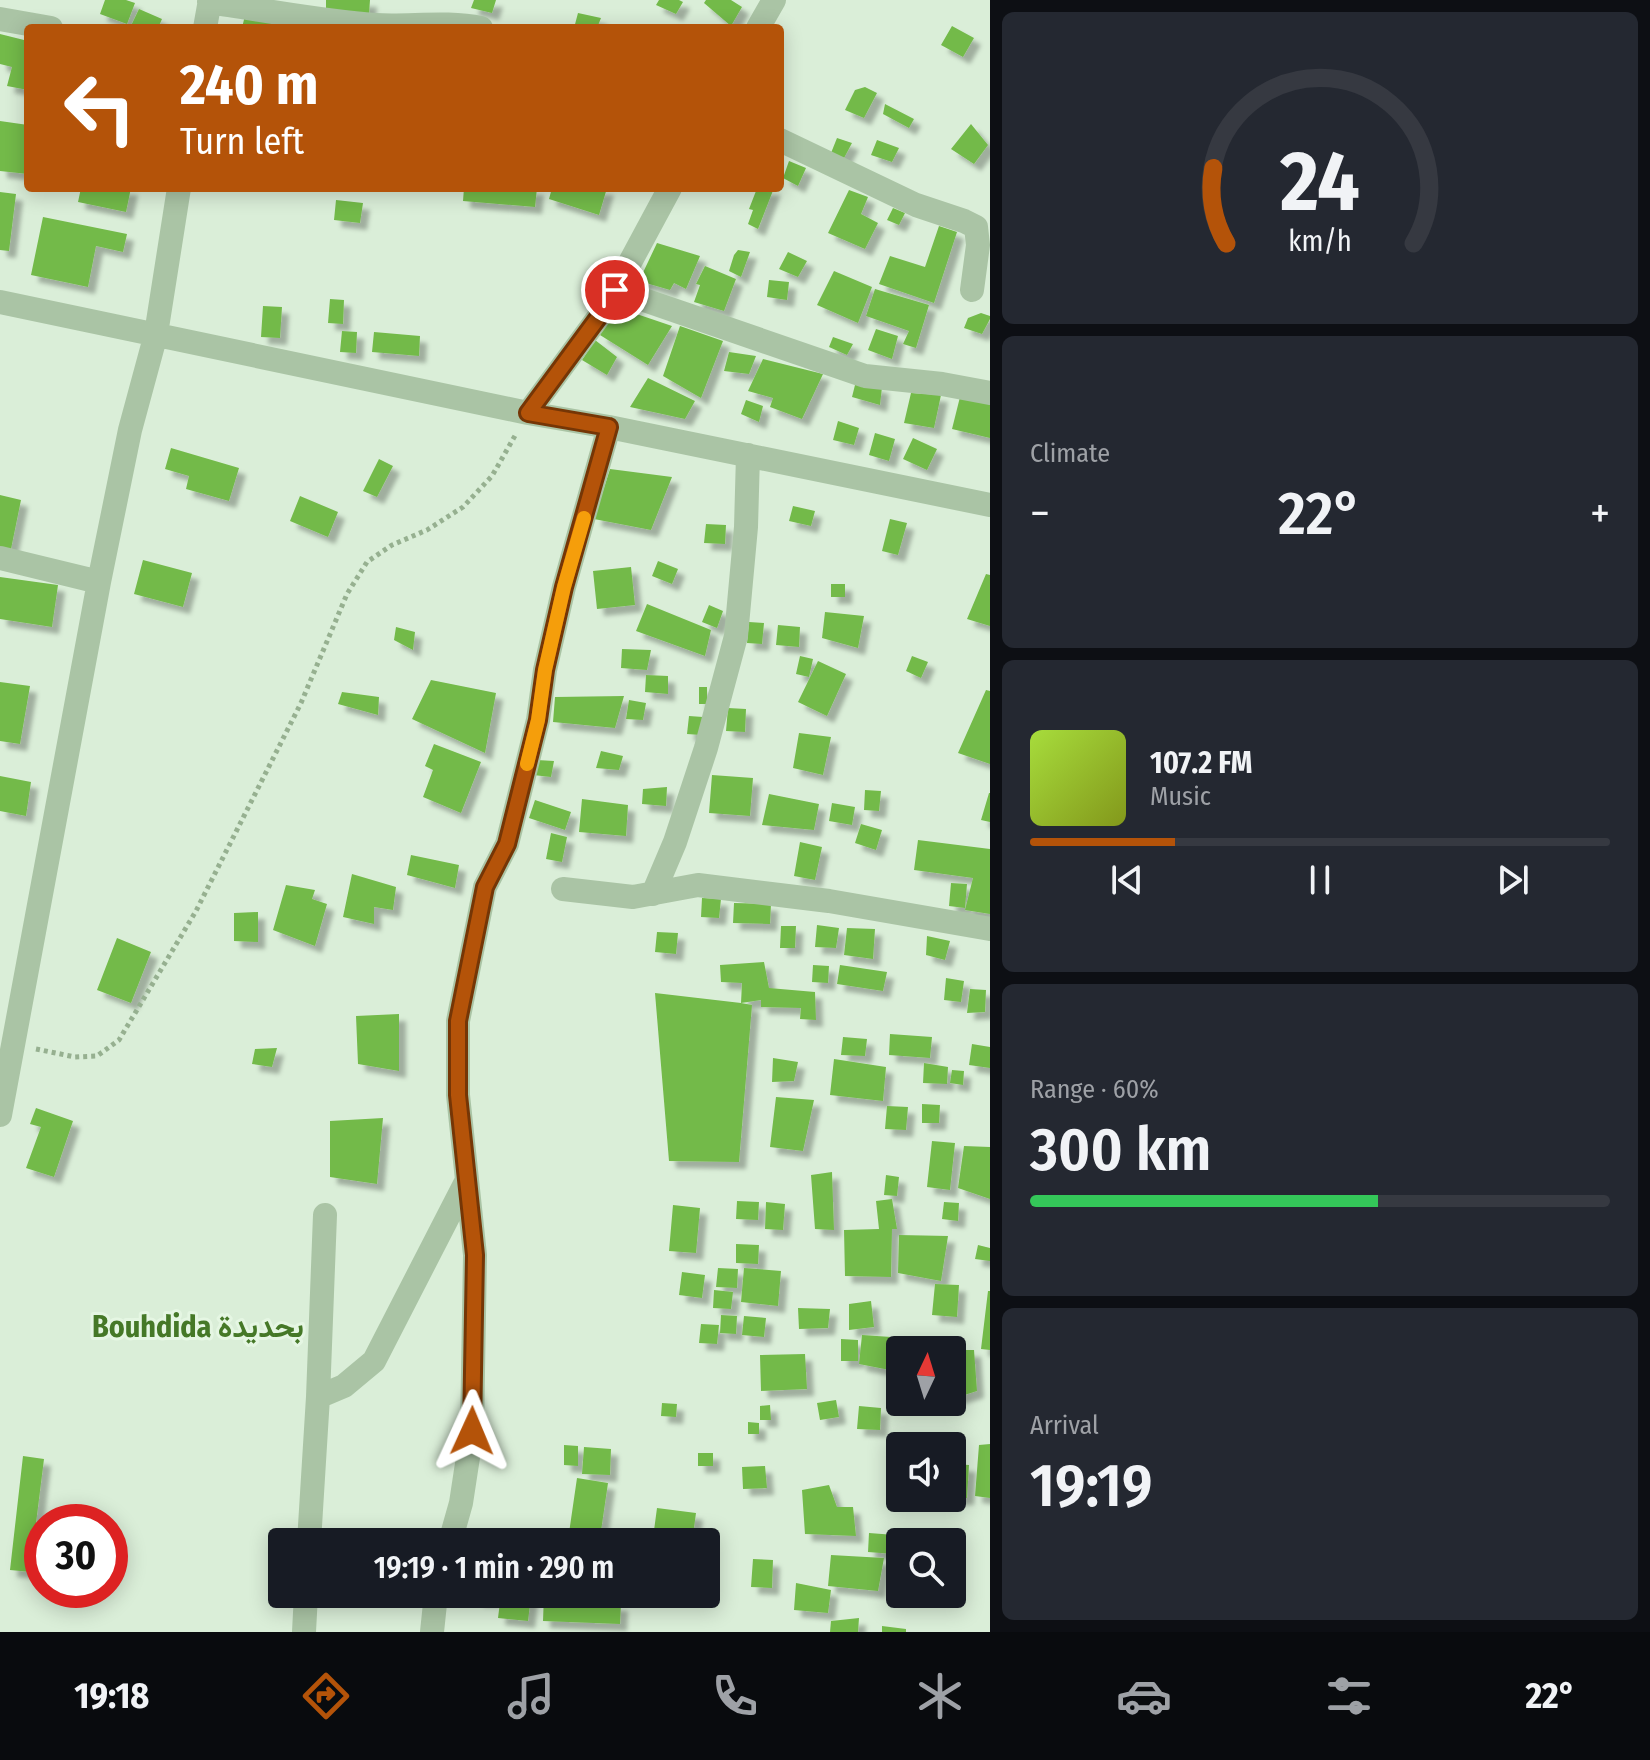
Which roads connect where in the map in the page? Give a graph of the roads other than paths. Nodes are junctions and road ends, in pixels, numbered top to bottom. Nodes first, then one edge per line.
1 (774, 0) edge
2 (209, 1) edge
3 (0, 19) edge
4 (28, 24) edge
5 (206, 24) edge
6 (366, 24) edge
7 (760, 24) edge
8 (784, 142) edge
9 (178, 192) edge
10 (668, 192) edge
11 (615, 290) junction
12 (972, 290) dead end
13 (0, 302) edge
14 (156, 334) junction
15 (990, 393) edge
16 (528, 413) junction
17 (609, 427) junction
18 (748, 455) junction
19 (990, 505) edge
20 (0, 558) edge
21 (99, 582) junction
22 (563, 889) dead end
23 (653, 894) junction
24 (990, 929) edge
25 (0, 1115) edge
26 (467, 1180) junction
27 (325, 1215) dead end
28 (318, 1397) junction
29 (310, 1528) edge
30 (454, 1528) edge
31 (305, 1608) edge
32 (435, 1608) edge
33 (304, 1632) edge
34 (432, 1632) edge

1 - 7 street
2 - 5 street
2 - 6 street
3 - 4 street
8 - 12 street
9 - 14 street
10 - 11 street
11 - 15 street
11 - 16 street
13 - 14 street
14 - 16 street
14 - 21 street
16 - 17 street
17 - 18 street
17 - 26 street
18 - 19 street
18 - 23 street
20 - 21 street
21 - 25 street
22 - 23 street
23 - 24 street
26 - 28 street
26 - 30 street
27 - 28 street
28 - 29 street
31 - 33 street
32 - 34 street

